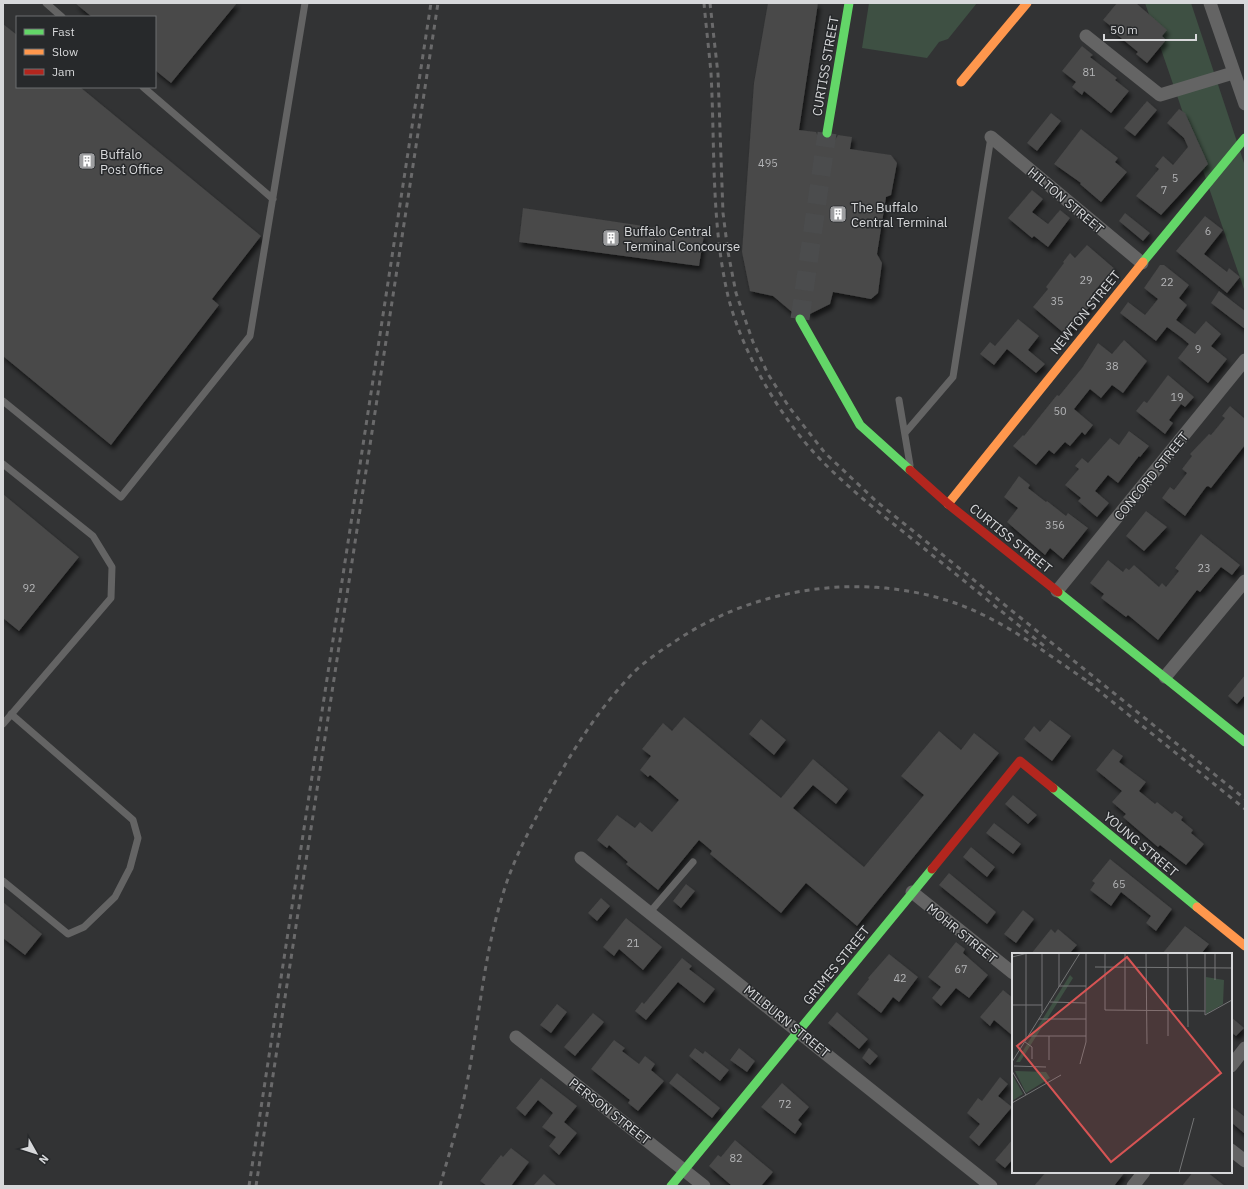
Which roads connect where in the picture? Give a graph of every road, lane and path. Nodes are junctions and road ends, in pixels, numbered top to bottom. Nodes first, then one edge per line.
1 (46, 3) edge
2 (305, 3) edge
3 (850, 3) edge
4 (1027, 3) edge
5 (1210, 3) edge
6 (61, 16) edge
7 (1086, 36) dead end
8 (1233, 73) junction
9 (961, 82) dead end
10 (144, 88) edge
11 (1243, 93) edge
12 (1245, 104) edge
13 (827, 133) tunnel mouth
14 (990, 137) joint
15 (1245, 138) edge
16 (273, 200) junction
17 (1142, 263) junction
18 (800, 318) tunnel mouth
19 (1245, 360) edge
20 (899, 400) dead end
21 (3, 401) edge
22 (904, 433) junction
23 (3, 464) edge
24 (912, 473) junction
25 (948, 504) junction
26 (1245, 581) edge
27 (1057, 591) junction
28 (1165, 677) junction
29 (11, 714) junction
30 (3, 724) edge
31 (1245, 742) edge
32 (1020, 761) joint
33 (582, 858) dead end
34 (693, 862) dead end
35 (3, 882) edge
36 (912, 892) junction
37 (650, 912) junction
38 (1245, 946) edge
39 (1012, 972) edge
40 (799, 1031) junction
41 (516, 1037) dead end
42 (1245, 1048) edge
43 (1232, 1065) edge
44 (1232, 1151) edge
45 (1245, 1161) edge
46 (684, 1170) junction
47 (1143, 1173) edge
48 (671, 1186) edge
49 (704, 1186) edge
50 (991, 1186) edge
51 (1133, 1186) edge

1 - 6 lane
2 - 16 lane
3 - 13 street, CURTISS STREET
4 - 9 street
5 - 8 street
7 - 8 street
8 - 11 street
10 - 16 lane
11 - 12 street
14 - 17 street, HILTON STREET
14 - 22 lane
15 - 17 street, NEWTON STREET
16 - 21 lane
17 - 25 street, NEWTON STREET
18 - 24 street, CURTISS STREET
19 - 27 street, CONCORD STREET
20 - 22 lane
22 - 24 lane
23 - 29 lane
24 - 25 street, CURTISS STREET
25 - 27 street, CURTISS STREET
26 - 28 street
27 - 28 street, CURTISS STREET
28 - 31 street, CURTISS STREET
29 - 30 lane
29 - 35 lane
32 - 36 street, GRIMES STREET
32 - 38 street, YOUNG STREET
33 - 37 street, MILBURN STREET
34 - 37 lane
36 - 39 street, MOHR STREET
36 - 40 street, GRIMES STREET
37 - 40 street, MILBURN STREET
40 - 46 street, GRIMES STREET
40 - 50 street, MILBURN STREET
41 - 46 street, PERSON STREET
42 - 43 street
44 - 45 street
46 - 48 street, GRIMES STREET
46 - 49 street, PERSON STREET
47 - 51 street

